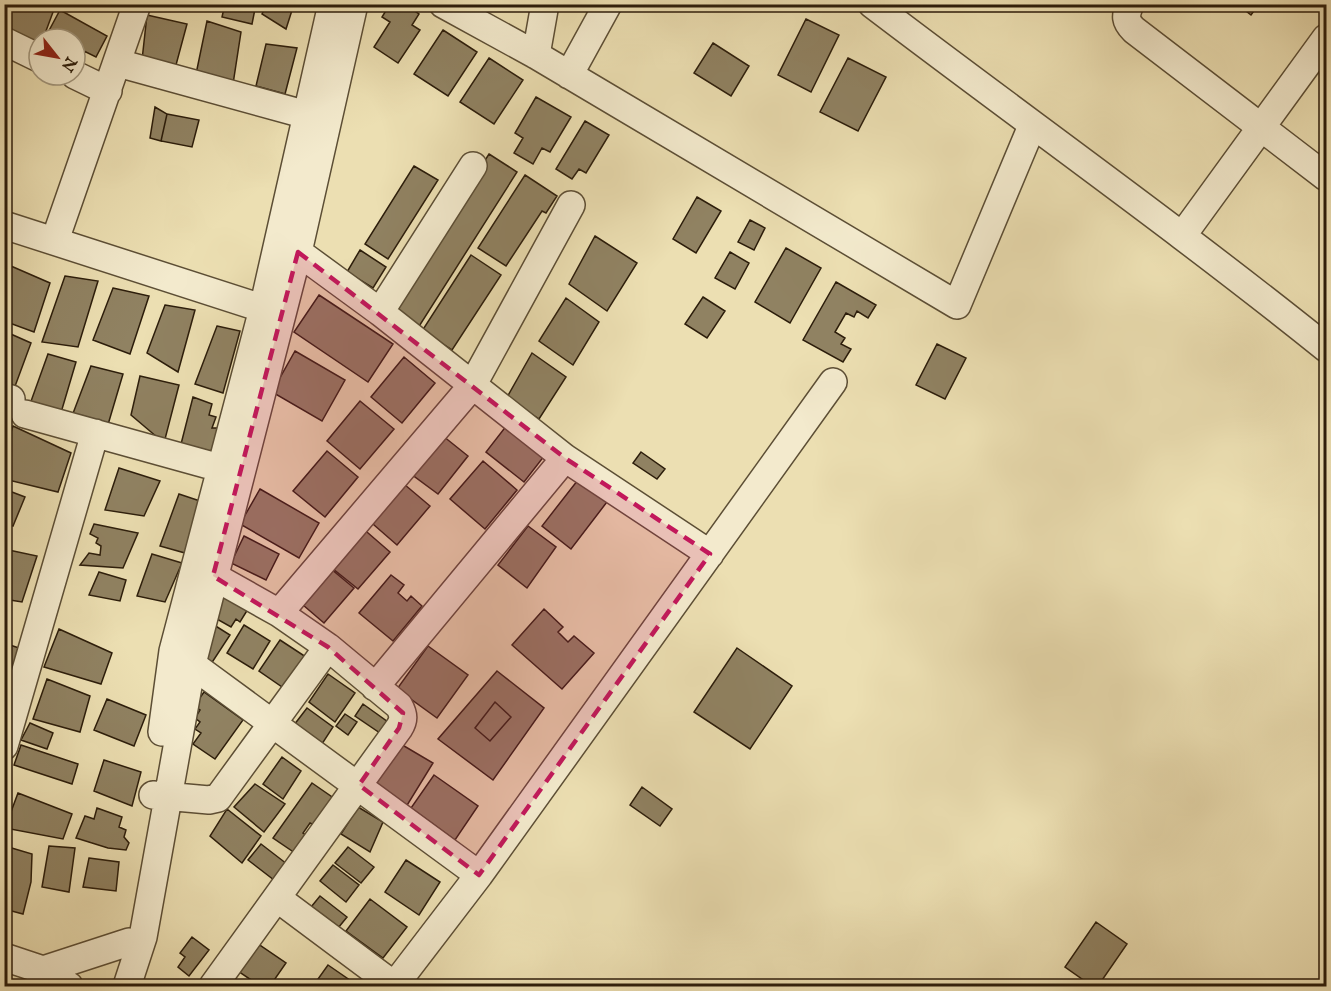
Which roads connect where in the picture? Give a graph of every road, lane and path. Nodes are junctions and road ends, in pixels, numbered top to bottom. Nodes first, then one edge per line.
1 (137, 4) edge
2 (332, 4) edge
3 (354, 4) edge
4 (443, 4) edge
5 (545, 4) edge
6 (608, 4) edge
7 (872, 4) edge
8 (1130, 4) edge
9 (1326, 38) edge
10 (4, 41) edge
11 (27, 52) edge
12 (536, 55) junction
13 (118, 63) junction
14 (569, 75) junction
15 (87, 81) edge
16 (108, 91) junction
17 (308, 115) junction
18 (1032, 126) junction
19 (1262, 127) junction
20 (474, 166) dead end
21 (1326, 177) edge
22 (571, 205) dead end
23 (4, 225) edge
24 (1182, 236) junction
25 (55, 240) junction
26 (298, 252) junction
27 (272, 311) junction
28 (380, 312) junction
29 (1326, 348) edge
30 (833, 382) dead end
31 (472, 386) junction
32 (13, 403) edge
33 (95, 433) junction
34 (565, 458) junction
35 (230, 471) junction
36 (710, 554) junction
37 (204, 571) junction
38 (279, 614) junction
39 (328, 647) junction
40 (182, 657) junction
41 (375, 687) junction
42 (273, 723) junction
43 (4, 746) edge
44 (359, 785) junction
45 (161, 796) junction
46 (478, 875) junction
47 (277, 898) junction
48 (129, 942) junction
49 (4, 957) edge
50 (43, 970) junction
51 (394, 986) edge
52 (69, 987) edge
53 (115, 987) edge
54 (127, 987) edge
55 (213, 987) edge

1 - 13 street
2 - 17 street
3 - 26 street
4 - 12 street
5 - 12 street
6 - 14 street
7 - 18 street
8 - 19 street
9 - 19 street
10 - 11 street
12 - 14 street
13 - 16 street
13 - 17 street
14 - 18 street
15 - 16 street
16 - 25 street
17 - 27 street
18 - 24 street
19 - 21 street
19 - 24 street
20 - 28 street
22 - 31 street
23 - 25 street
24 - 29 street
25 - 27 street
26 - 27 street
26 - 28 street
27 - 35 street
28 - 31 street
30 - 36 street
31 - 34 street
31 - 38 street
32 - 33 street
33 - 35 street
33 - 43 street
34 - 36 street
34 - 41 street
35 - 37 street
36 - 46 street
37 - 38 street
37 - 40 street
38 - 39 street
39 - 41 street
39 - 42 street
40 - 42 street
40 - 45 street
41 - 44 street
42 - 44 street
42 - 45 street
44 - 46 street
44 - 47 street
45 - 48 street
45 - 54 street
46 - 51 street
47 - 51 street
47 - 55 street
48 - 50 street
48 - 53 street
49 - 50 street
50 - 52 street

